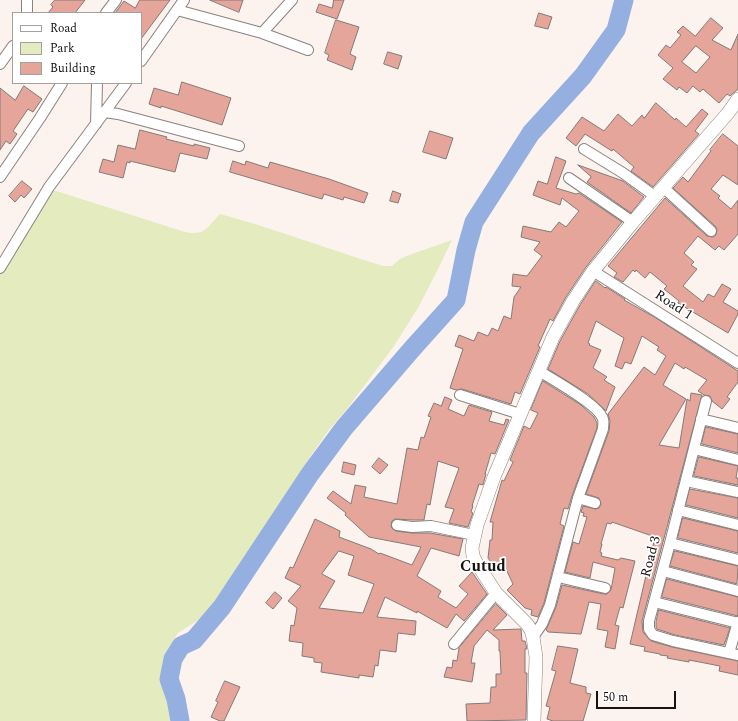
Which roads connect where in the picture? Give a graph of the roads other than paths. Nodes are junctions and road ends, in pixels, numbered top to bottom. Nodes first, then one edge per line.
1 (27, 0) edge
2 (116, 0) edge
3 (184, 0) edge
4 (292, 0) edge
5 (177, 10) junction
6 (28, 12) edge
7 (107, 12) edge
8 (262, 34) junction
9 (12, 47) edge
10 (308, 50) dead end
11 (142, 60) edge
12 (0, 64) edge
13 (61, 84) edge
14 (97, 84) edge
15 (125, 84) edge
16 (738, 99) edge
17 (104, 112) junction
18 (96, 124) junction
19 (238, 146) dead end
20 (584, 149) dead end
21 (0, 177) edge
22 (569, 178) dead end
23 (660, 192) junction
24 (633, 222) junction
25 (711, 232) dead end
26 (0, 268) edge
27 (593, 271) junction
28 (738, 364) edge
29 (539, 371) junction
30 (460, 395) dead end
31 (706, 401) dead end
32 (520, 414) junction
33 (701, 419) junction
34 (738, 428) edge
35 (694, 450) junction
36 (738, 460) edge
37 (686, 481) junction
38 (738, 492) edge
39 (578, 498) junction
40 (595, 503) dead end
41 (678, 510) junction
42 (397, 525) dead end
43 (738, 526) edge
44 (474, 535) junction
45 (670, 543) junction
46 (738, 560) edge
47 (663, 571) junction
48 (558, 577) junction
49 (604, 588) dead end
50 (738, 591) edge
51 (496, 593) junction
52 (654, 602) junction
53 (738, 623) edge
54 (534, 637) junction
55 (454, 644) dead end
56 (734, 654) edge
57 (534, 721) edge

1 - 6 street
2 - 7 street
3 - 5 street
4 - 8 street
5 - 8 street
5 - 11 street
8 - 10 street
9 - 12 street
13 - 21 street
14 - 18 street
15 - 17 street
16 - 23 street
17 - 18 street
17 - 19 street
18 - 26 street
20 - 23 street
22 - 24 street
23 - 24 street
23 - 25 street
24 - 27 street
27 - 28 street, Road 1
27 - 29 street
29 - 32 street
29 - 39 street
30 - 32 street
31 - 33 street, Road 3
32 - 44 street
33 - 34 street
33 - 35 street, Road 3
35 - 36 street
35 - 37 street, Road 3
37 - 38 street
37 - 41 street, Road 3
39 - 40 street
39 - 48 street
41 - 43 street
41 - 45 street, Road 3
42 - 44 street
44 - 51 street
45 - 46 street
45 - 47 street, Road 3
47 - 50 street
47 - 52 street, Road 3
48 - 49 street
48 - 54 street
51 - 54 street
51 - 55 street
52 - 53 street
52 - 56 street, Road 3
53 - 56 street
54 - 57 street

